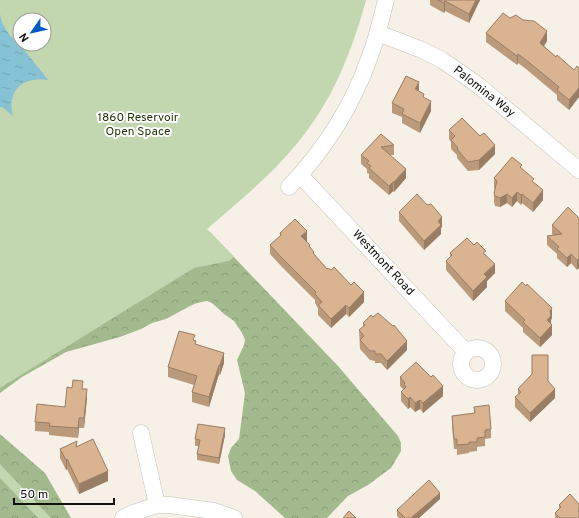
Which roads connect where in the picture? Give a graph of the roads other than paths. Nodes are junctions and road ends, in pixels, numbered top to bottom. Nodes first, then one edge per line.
1 (386, 0) edge
2 (378, 33) junction
3 (579, 170) edge
4 (300, 175) junction
5 (290, 187) dead end
6 (466, 352) dead end
7 (141, 433) dead end
8 (157, 505) junction
9 (123, 518) edge
10 (234, 518) edge

1 - 2 street
2 - 3 street, Palomina Way
2 - 4 street
4 - 5 street
4 - 6 street, Westmont Road
7 - 8 street
8 - 9 street
8 - 10 street

